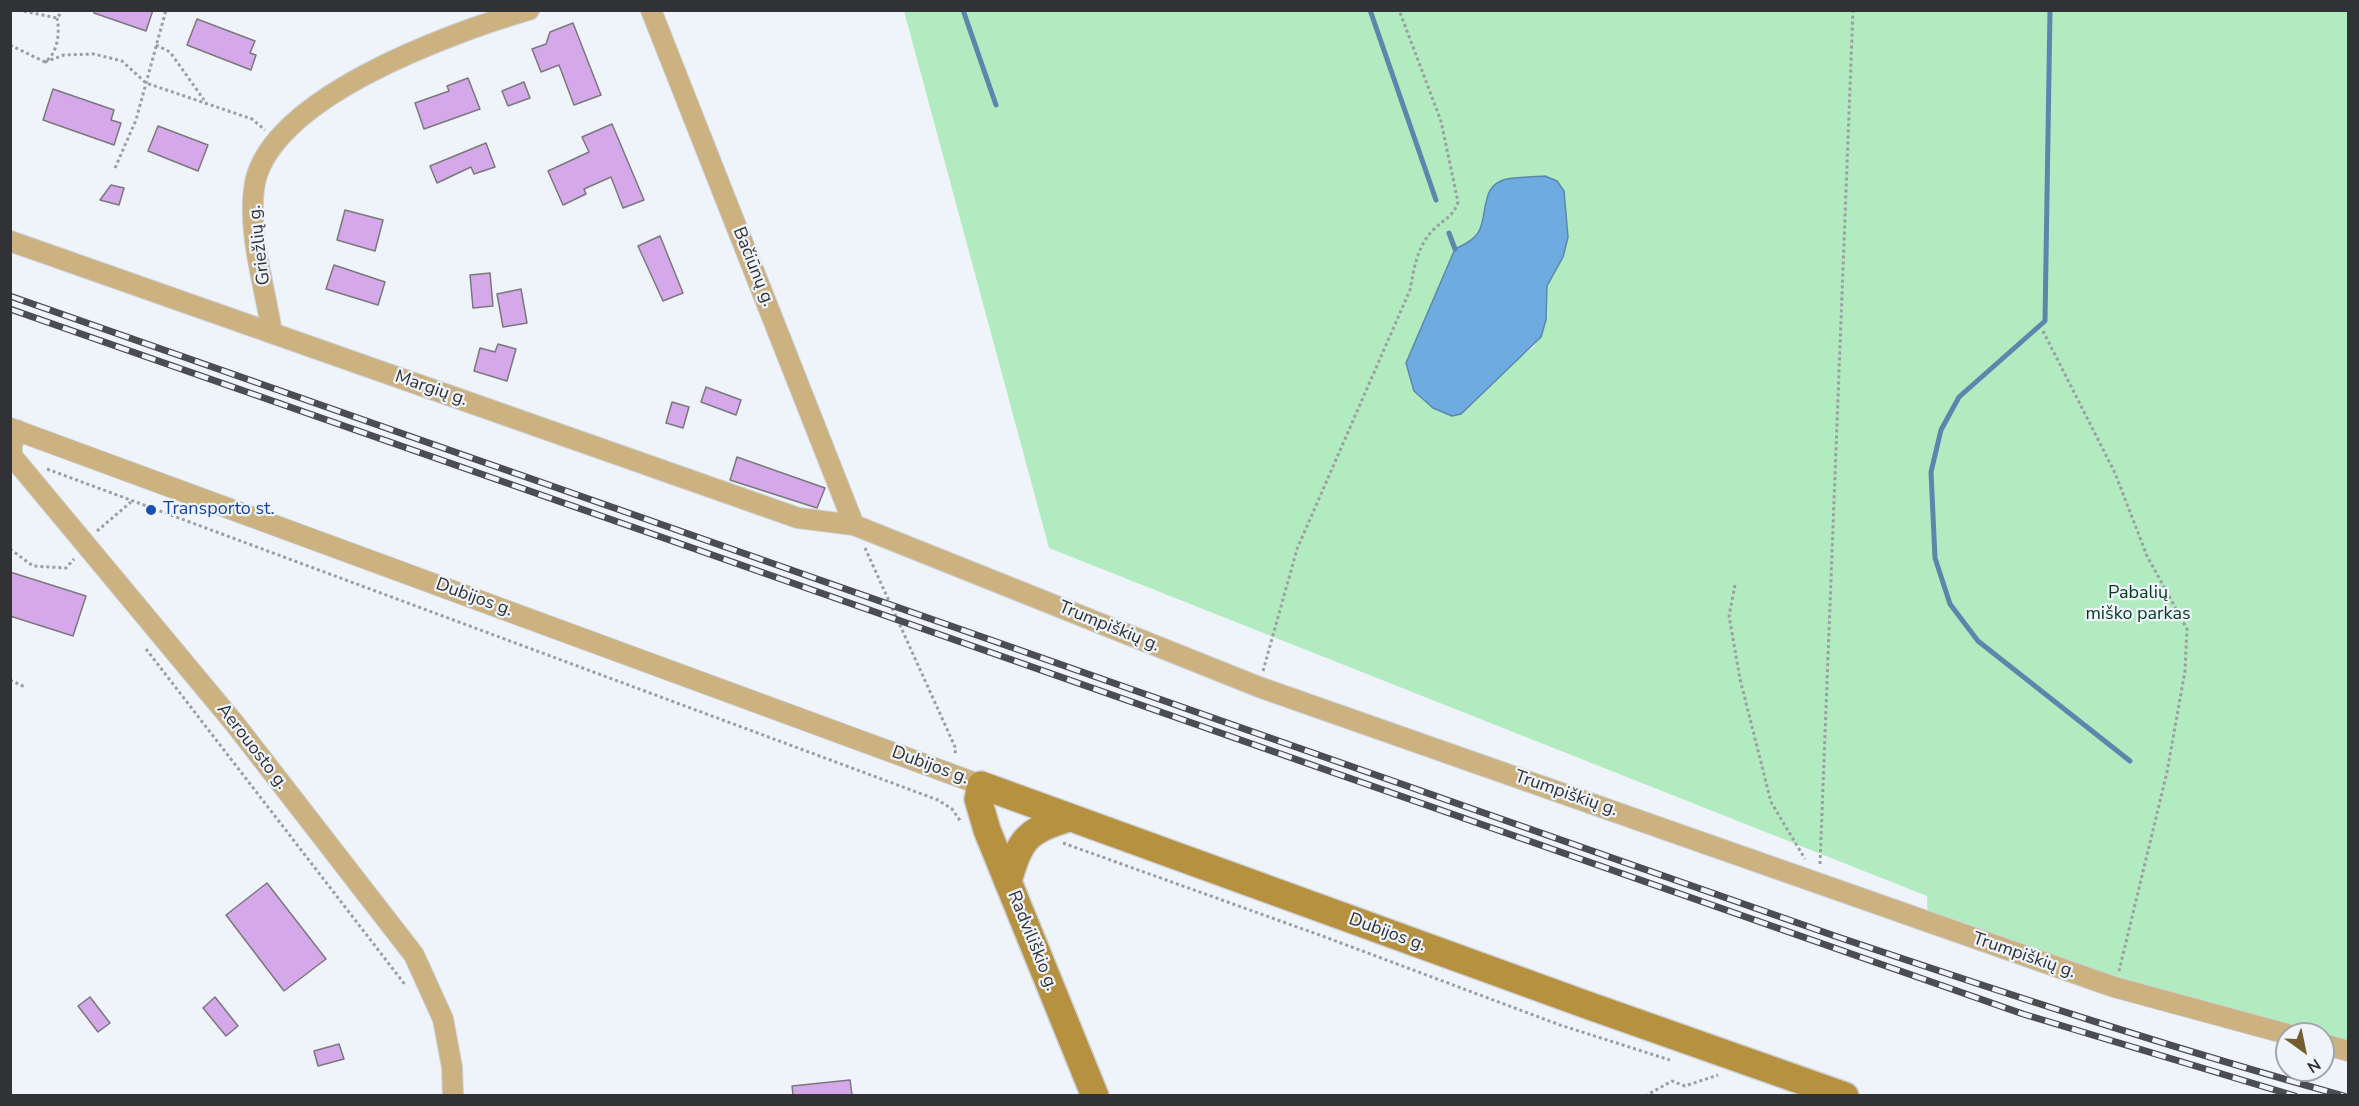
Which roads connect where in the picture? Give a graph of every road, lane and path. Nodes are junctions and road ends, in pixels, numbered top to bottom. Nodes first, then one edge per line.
1 (18, 10) edge
2 (63, 10) edge
3 (166, 10) edge
4 (529, 10) edge
5 (651, 10) edge
6 (1399, 10) edge
7 (1853, 10) edge
8 (57, 18) junction
9 (156, 44) junction
10 (10, 45) edge
11 (45, 62) junction
12 (146, 83) junction
13 (205, 101) junction
14 (276, 139) junction
15 (115, 168) dead end
16 (10, 241) edge
17 (2043, 331) dead end
18 (272, 333) junction
19 (14, 429) edge
20 (45, 468) dead end
21 (131, 502) junction
22 (854, 525) junction
23 (85, 542) junction
24 (10, 549) edge
25 (66, 568) dead end
26 (1735, 585) dead end
27 (142, 644) dead end
28 (10, 680) edge
29 (25, 687) dead end
30 (1259, 687) junction
31 (948, 773) junction
32 (981, 785) junction
33 (938, 800) junction
34 (1069, 818) junction
35 (987, 830) junction
36 (1032, 832) junction
37 (1008, 882) junction
38 (1819, 882) junction
39 (2114, 987) junction
40 (413, 995) dead end
41 (2275, 1031) edge
42 (1673, 1061) dead end
43 (1707, 1071) dead end
44 (453, 1095) edge
45 (1095, 1095) edge
46 (1645, 1095) edge
47 (1845, 1095) edge

1 - 8 path
2 - 8 path
3 - 9 path
4 - 14 street
5 - 22 street, Bačiūnų g.
6 - 30 path
7 - 38 path
8 - 11 path
9 - 12 path
9 - 13 path
10 - 11 path
11 - 12 path
12 - 13 path
12 - 15 path
13 - 14 path
14 - 18 street, Griežlių g.
16 - 18 street, Margių g.
17 - 39 path
18 - 22 street, Margių g.
19 - 23 street, Aerouosto g.
19 - 31 street, Dubijos g.
20 - 21 path
21 - 23 path
21 - 33 path
22 - 30 street, Trumpiškių g.
22 - 31 path
23 - 44 street, Aerouosto g.
24 - 25 path
26 - 38 path
27 - 40 path
28 - 29 path
30 - 38 street, Trumpiškių g.
31 - 32 street, Dubijos g.
31 - 33 path
32 - 34 main road, Dubijos g.
32 - 35 main road, Radviliškio g.
33 - 35 path
34 - 36 main road
34 - 47 main road, Dubijos g.
35 - 37 main road, Radviliškio g.
36 - 37 main road
36 - 42 path
37 - 45 main road, Radviliškio g.
38 - 39 street, Trumpiškių g.
39 - 41 street, Trumpiškių g.
43 - 46 path

